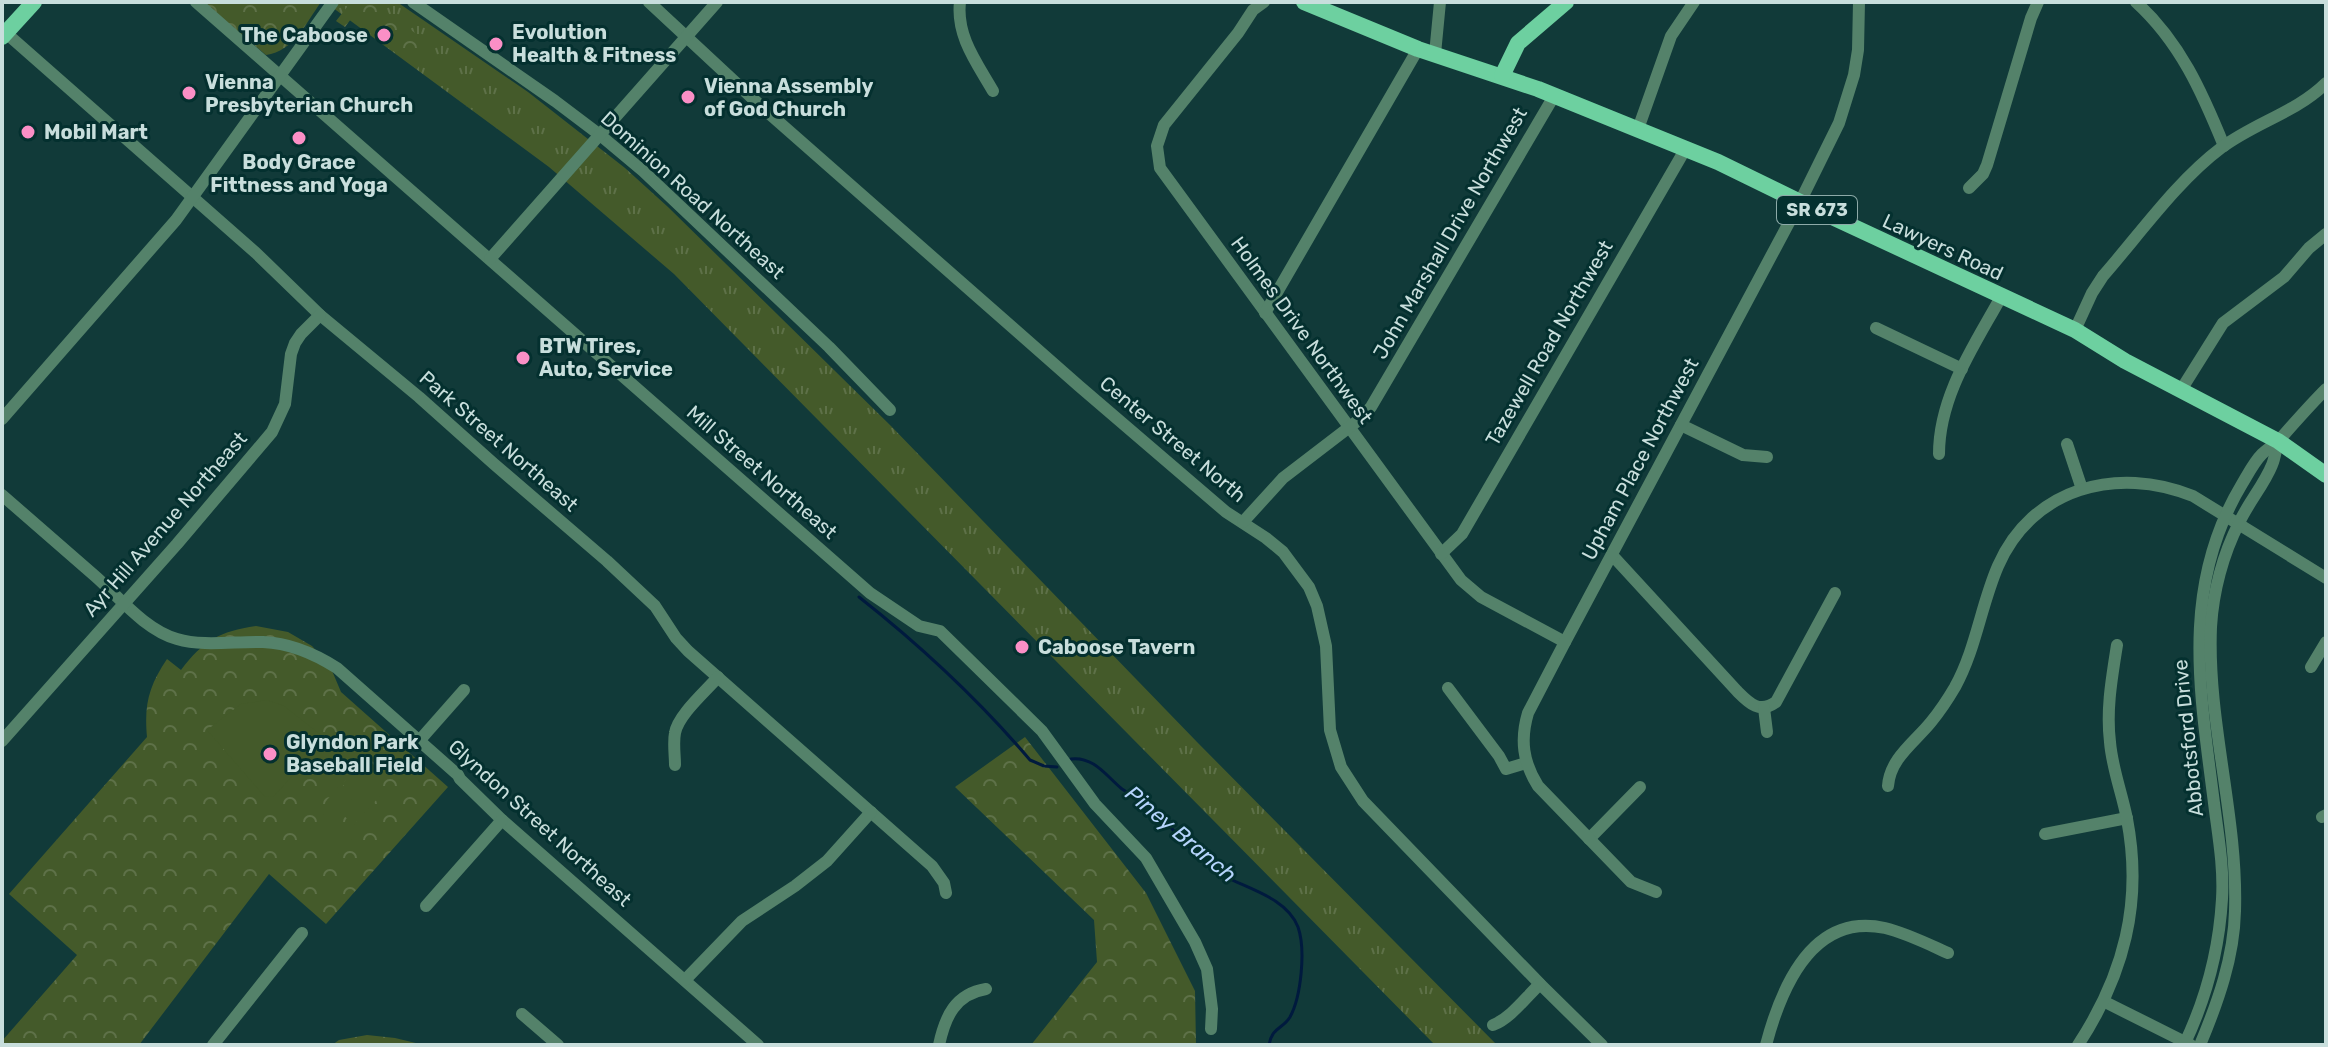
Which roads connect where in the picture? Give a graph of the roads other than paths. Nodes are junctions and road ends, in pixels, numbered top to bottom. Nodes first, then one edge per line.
1 (34, 2) edge
2 (196, 2) edge
3 (333, 2) edge
4 (413, 2) edge
5 (649, 2) edge
6 (717, 2) edge
7 (960, 2) edge
8 (1264, 2) edge
9 (1304, 2) edge
10 (1440, 2) edge
11 (1566, 2) edge
12 (1694, 2) edge
13 (1859, 2) edge
14 (2038, 2) edge
15 (2136, 2) edge
16 (3, 33) edge
17 (686, 37) junction
18 (1426, 51) junction
19 (279, 75) junction
20 (1502, 76) junction
21 (2326, 83) edge
22 (993, 91) dead end
23 (1554, 96) junction
24 (1638, 129) junction
25 (600, 135) junction
26 (2224, 146) junction
27 (1686, 148) junction
28 (1969, 188) dead end
29 (192, 197) junction
30 (1800, 202) junction
31 (2326, 234) edge
32 (490, 259) junction
33 (2001, 297) junction
34 (1265, 313) junction
35 (320, 315) junction
36 (1876, 328) dead end
37 (2075, 330) junction
38 (1962, 369) junction
39 (2326, 389) edge
40 (2181, 390) junction
41 (890, 410) dead end
42 (2, 419) edge
43 (1681, 425) junction
44 (1349, 428) junction
45 (2278, 441) junction
46 (2067, 444) dead end
47 (1939, 454) dead end
48 (1767, 457) dead end
49 (2326, 475) edge
50 (2082, 489) junction
51 (2, 495) edge
52 (2226, 517) junction
53 (1243, 522) junction
54 (2238, 524) junction
55 (1441, 554) junction
56 (1612, 555) junction
57 (2326, 578) edge
58 (1835, 593) dead end
59 (124, 602) junction
60 (1565, 642) junction
61 (2326, 642) edge
62 (2117, 645) dead end
63 (2311, 667) dead end
64 (718, 677) junction
65 (1448, 688) dead end
66 (464, 690) dead end
67 (1764, 708) junction
68 (1767, 732) dead end
69 (2, 741) edge
70 (419, 741) junction
71 (1526, 763) junction
72 (675, 765) dead end
73 (1888, 786) dead end
74 (1640, 787) dead end
75 (871, 812) junction
76 (2127, 818) junction
77 (502, 820) junction
78 (2045, 834) dead end
79 (1589, 839) junction
80 (1656, 892) dead end
81 (946, 893) dead end
82 (426, 906) dead end
83 (302, 933) dead end
84 (1948, 953) dead end
85 (685, 980) junction
86 (1540, 984) junction
87 (986, 989) dead end
88 (2105, 1002) junction
89 (522, 1014) dead end
90 (1493, 1025) dead end
91 (1211, 1029) dead end
92 (2187, 1044) edge
93 (213, 1045) edge
94 (558, 1045) edge
95 (758, 1045) edge
96 (939, 1045) edge
97 (1602, 1045) edge
98 (1766, 1045) edge
99 (2078, 1045) edge
100 (2200, 1045) edge

1 - 16 main road
2 - 19 street, Mill Street Northeast
3 - 19 street
4 - 25 street, Dominion Road Northeast
5 - 17 street, Center Street North
6 - 17 street
7 - 22 street
8 - 34 street, Holmes Drive Northwest
9 - 18 main road, Lawyers Road / SR 673
10 - 18 street
11 - 20 main road
12 - 24 street
13 - 30 street, Upham Place Northwest
14 - 28 street
15 - 26 street
16 - 29 street, Park Street Northeast
17 - 25 street
17 - 53 street, Center Street North
18 - 20 main road, Lawyers Road / SR 673
18 - 34 street
19 - 29 street
19 - 32 street, Mill Street Northeast
20 - 23 main road, Lawyers Road / SR 673
21 - 26 street
23 - 24 main road, Lawyers Road / SR 673
23 - 44 street, John Marshall Drive Northwest
24 - 27 main road, Lawyers Road / SR 673
25 - 32 street
25 - 41 street, Dominion Road Northeast
26 - 37 street
27 - 30 main road, Lawyers Road / SR 673
27 - 55 street, Tazewell Road Northwest
29 - 35 street, Park Street Northeast
29 - 42 street
30 - 33 main road, Lawyers Road / SR 673
30 - 43 street, Upham Place Northwest
31 - 40 street
32 - 91 street, Mill Street Northeast
33 - 37 main road, Lawyers Road / SR 673
33 - 38 street
34 - 44 street, Holmes Drive Northwest
35 - 59 street, Ayr Hill Avenue Northeast
35 - 64 street, Park Street Northeast
36 - 38 street
37 - 40 main road, Lawyers Road / SR 673
38 - 47 street
39 - 45 street, Abbotsford Drive
40 - 45 main road, Lawyers Road / SR 673
43 - 48 street
43 - 56 street, Upham Place Northwest
44 - 53 street, John Marshall Drive Northwest
44 - 55 street, Holmes Drive Northwest
45 - 49 main road, Lawyers Road / SR 673
45 - 52 street, Abbotsford Drive
45 - 54 street, Abbotsford Drive
46 - 50 street
50 - 52 street
50 - 73 street
51 - 59 street, Glyndon Street Northeast
52 - 54 street
52 - 92 street, Abbotsford Drive
53 - 86 street, Center Street North
54 - 57 street
54 - 100 street, Abbotsford Drive
55 - 60 street, Holmes Drive Northwest
56 - 60 street, Upham Place Northwest
56 - 67 street
58 - 67 street
59 - 69 street, Ayr Hill Avenue Northeast
59 - 70 street, Glyndon Street Northeast
60 - 71 street, Upham Place Northwest
61 - 63 street
62 - 76 street
64 - 72 street
64 - 75 street, Park Street Northeast
65 - 71 street
66 - 70 street
67 - 68 street
70 - 77 street, Glyndon Street Northeast
71 - 79 street
74 - 79 street
75 - 81 street, Park Street Northeast
75 - 85 street
76 - 78 street
76 - 88 street
77 - 82 street
77 - 85 street, Glyndon Street Northeast
79 - 80 street
83 - 93 street
84 - 98 street
85 - 95 street, Glyndon Street Northeast
86 - 90 street
86 - 97 street, Center Street North
87 - 96 street
88 - 92 street
88 - 99 street
89 - 94 street

